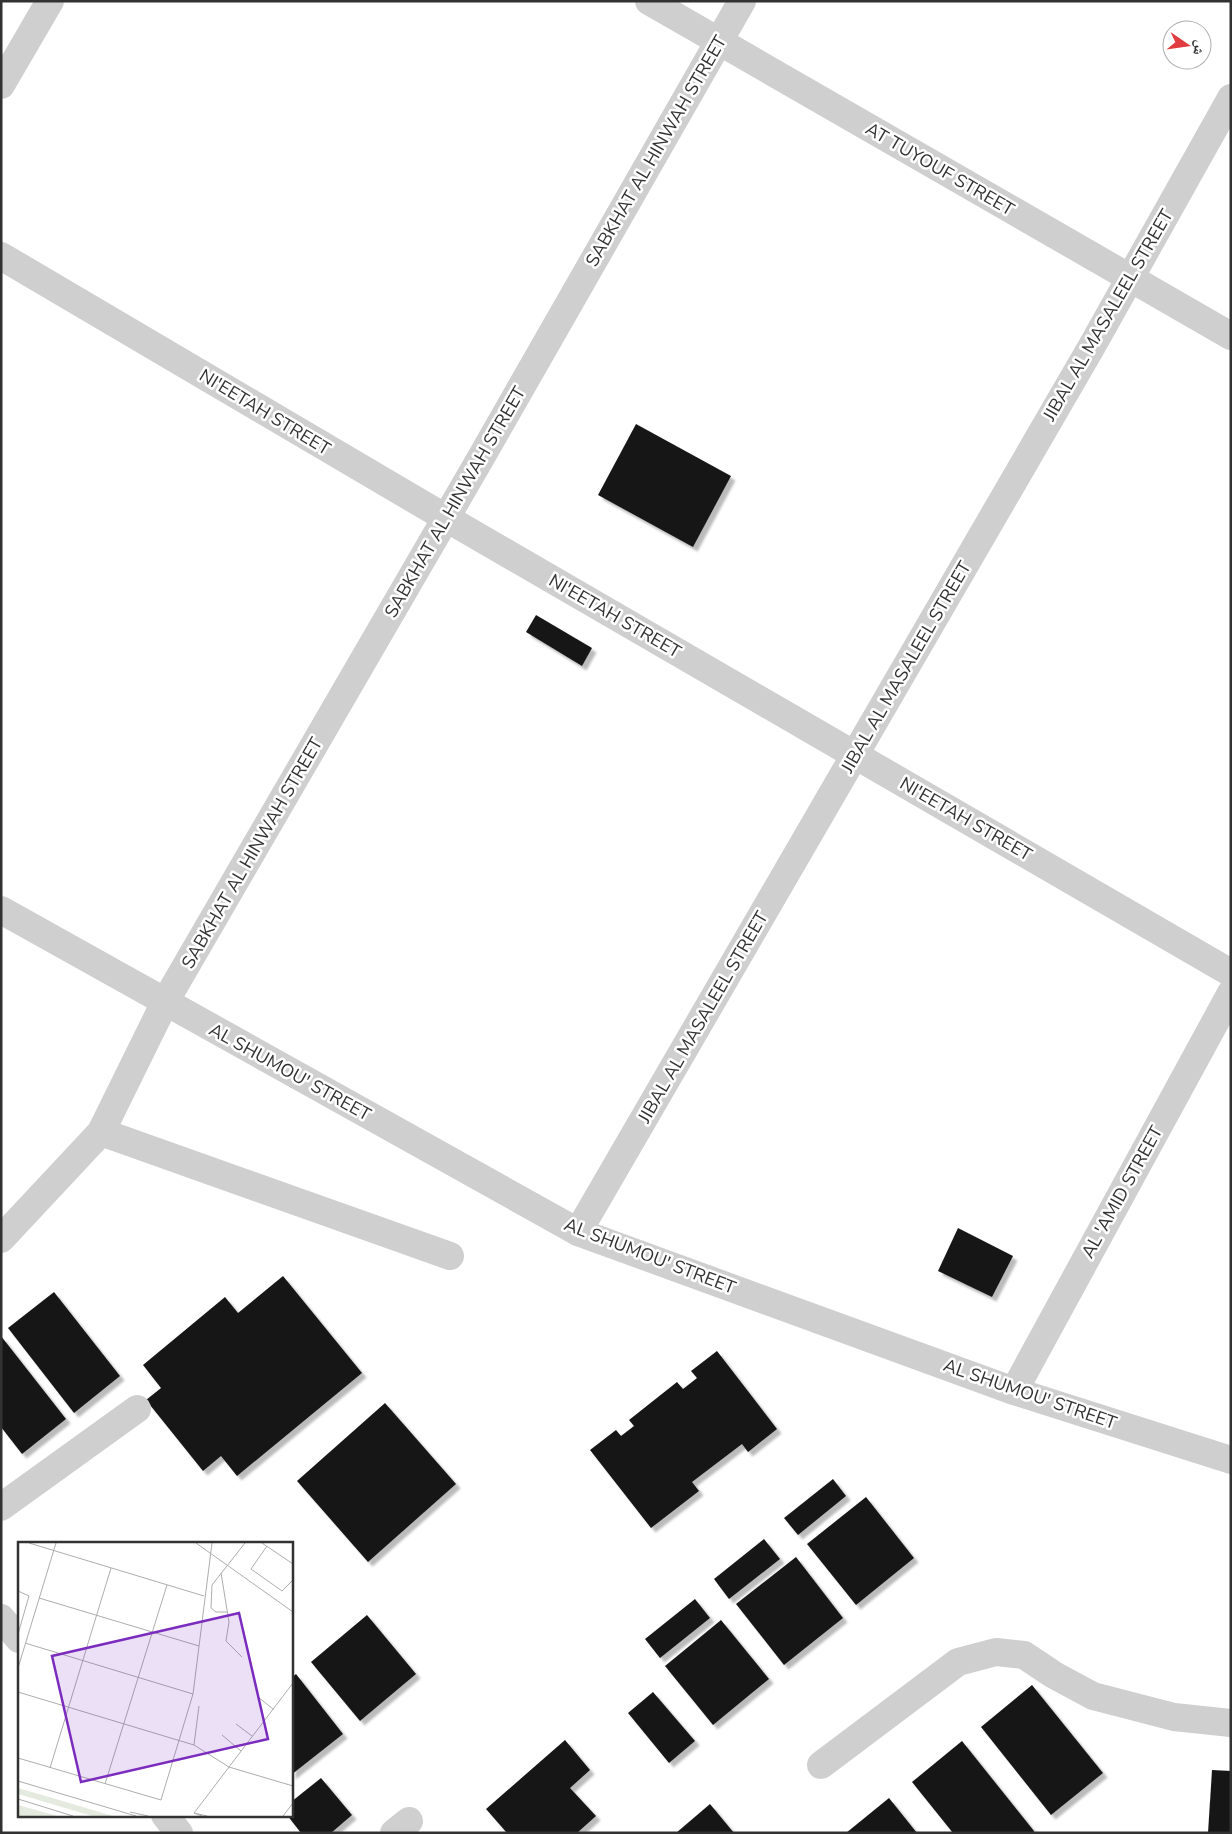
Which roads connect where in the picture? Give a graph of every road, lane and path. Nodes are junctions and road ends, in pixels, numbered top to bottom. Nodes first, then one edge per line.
1 (50, 1) edge
2 (649, 1) edge
3 (742, 1) edge
4 (718, 41) junction
5 (1, 85) edge
6 (1231, 98) edge
7 (1, 256) edge
8 (1130, 278) junction
9 (1231, 336) edge
10 (446, 518) junction
11 (856, 755) junction
12 (1, 910) edge
13 (1231, 973) edge
14 (1231, 993) edge
15 (165, 1002) junction
16 (101, 1132) junction
17 (578, 1232) junction
18 (1, 1239) edge
19 (450, 1256) dead end
20 (1014, 1391) junction
21 (137, 1409) dead end
22 (1231, 1460) edge
23 (1, 1507) edge
24 (1, 1618) edge
25 (18, 1638) edge
26 (1231, 1723) edge
27 (820, 1765) dead end
28 (166, 1816) edge
29 (179, 1833) edge

1 - 5 street
2 - 4 street, AT TUYOUF STREET
3 - 4 street, SABKHAT AL HINWAH STREET
4 - 8 street, AT TUYOUF STREET
4 - 10 street, SABKHAT AL HINWAH STREET
6 - 8 street, JIBAL AL MASALEEL STREET
7 - 10 street, NI'EETAH STREET
8 - 9 street, AT TUYOUF STREET
8 - 11 street, JIBAL AL MASALEEL STREET
10 - 11 street, NI'EETAH STREET
10 - 15 street, SABKHAT AL HINWAH STREET
11 - 13 street, NI'EETAH STREET
11 - 17 street, JIBAL AL MASALEEL STREET
12 - 15 street, AL SHUMOU' STREET
14 - 20 street, AL 'AMID STREET
15 - 16 street, SABKHAT AL HINWAH STREET
15 - 17 street, AL SHUMOU' STREET
16 - 18 street, SABKHAT AL HINWAH STREET
16 - 19 street
17 - 20 street, AL SHUMOU' STREET
20 - 22 street, AL SHUMOU' STREET
21 - 23 street
24 - 25 street
26 - 27 street
28 - 29 street

